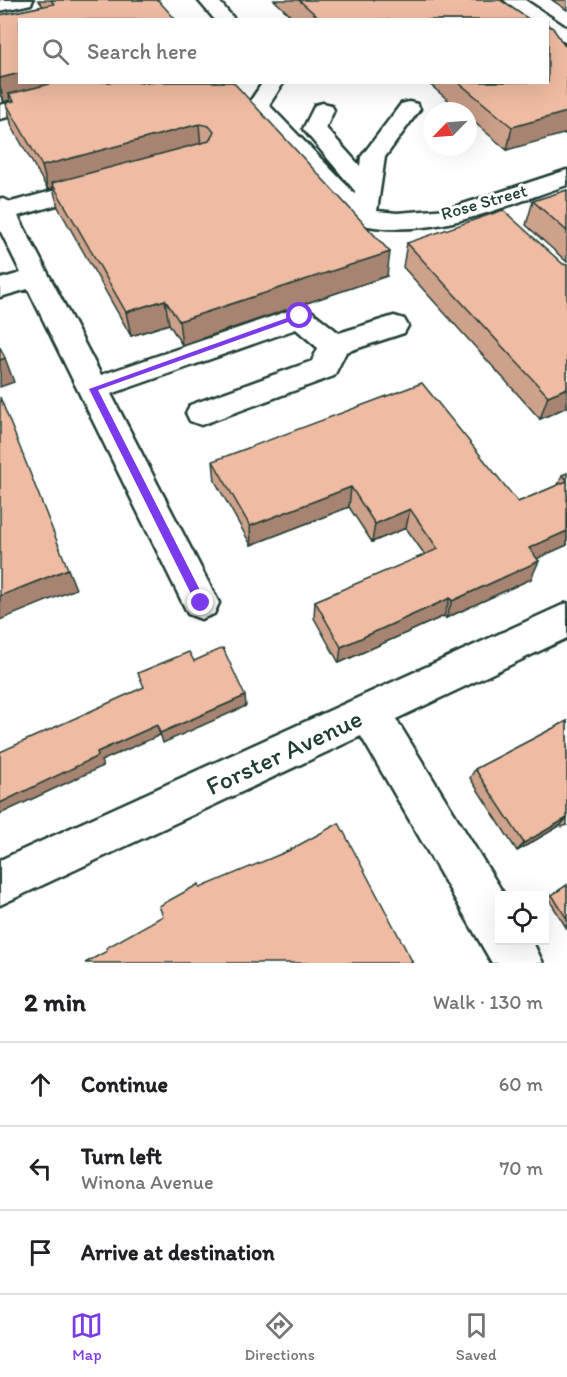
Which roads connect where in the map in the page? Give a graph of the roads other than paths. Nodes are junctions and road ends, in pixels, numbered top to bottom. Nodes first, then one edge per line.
1 (207, 0) edge
2 (0, 5) edge
3 (507, 11) edge
4 (23, 14) edge
5 (224, 18) edge
6 (522, 18) edge
7 (0, 24) edge
8 (112, 84) edge
9 (273, 84) edge
10 (409, 109) dead end
11 (323, 110) dead end
12 (0, 112) edge
13 (564, 163) edge
14 (114, 181) edge
15 (369, 192) junction
16 (486, 204) junction
17 (2, 209) edge
18 (363, 218) junction
19 (510, 227) edge
20 (9, 242) edge
21 (36, 277) junction
22 (0, 288) edge
23 (394, 326) dead end
24 (334, 345) junction
25 (93, 389) junction
26 (201, 413) dead end
27 (201, 603) dead end
28 (567, 620) edge
29 (369, 712) junction
30 (0, 884) edge
31 (495, 923) edge
32 (508, 945) edge
33 (519, 963) edge

1 - 5 street
2 - 4 street
3 - 6 street
4 - 7 street
8 - 12 street
9 - 18 street
10 - 15 street
11 - 15 street
13 - 16 street, Rose Street
14 - 17 street
15 - 18 street
16 - 18 street, Rose Street
16 - 19 street
17 - 20 street
20 - 21 street
21 - 22 street
21 - 25 street
23 - 24 street
24 - 25 street
24 - 26 street
25 - 27 street
28 - 29 street, Forster Avenue
29 - 30 street, Forster Avenue
29 - 31 street
32 - 33 street

